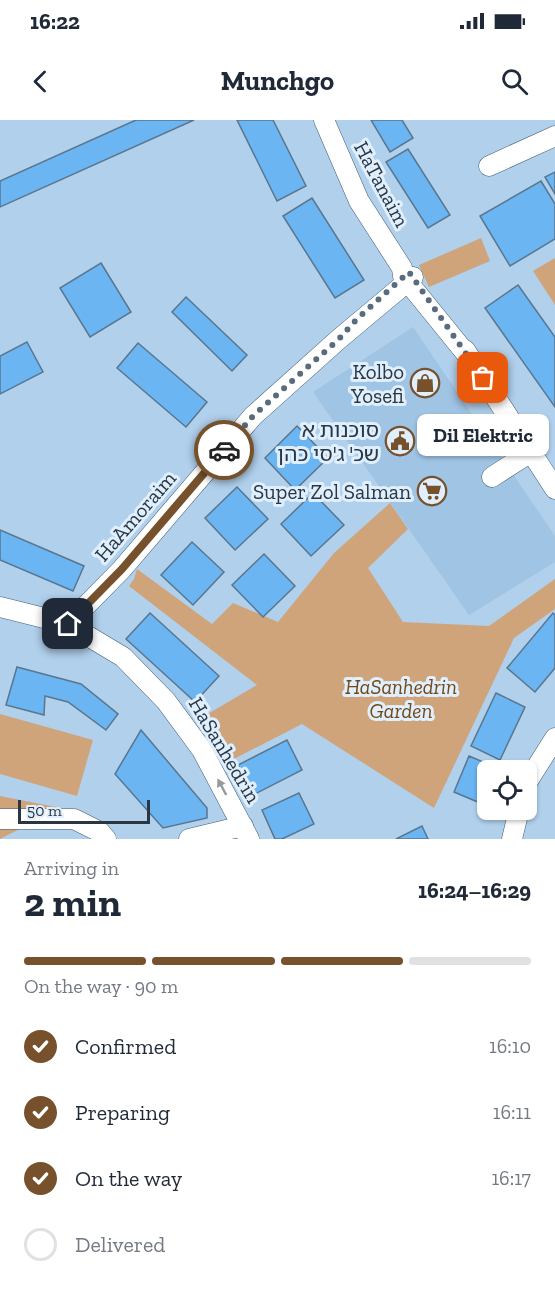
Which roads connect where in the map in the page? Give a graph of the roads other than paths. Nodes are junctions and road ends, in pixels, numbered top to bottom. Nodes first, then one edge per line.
1 (324, 120) edge
2 (555, 136) edge
3 (489, 166) dead end
4 (407, 275) junction
5 (531, 452) junction
6 (492, 477) dead end
7 (555, 489) edge
8 (0, 607) edge
9 (68, 624) junction
10 (555, 738) edge
11 (537, 767) edge
12 (0, 819) edge
13 (517, 820) edge
14 (246, 832) edge
15 (106, 839) edge
16 (189, 839) edge
17 (512, 839) edge

1 - 4 street, HaTanaim
2 - 3 street
4 - 5 street, HaTanaim
4 - 9 street, HaAmoraim
5 - 6 street
5 - 7 street, HaTanaim
8 - 9 street, HaSanhedrin
14 -> 9 street, HaSanhedrin
10 - 11 street
12 - 15 street
13 - 17 street
14 - 16 street

